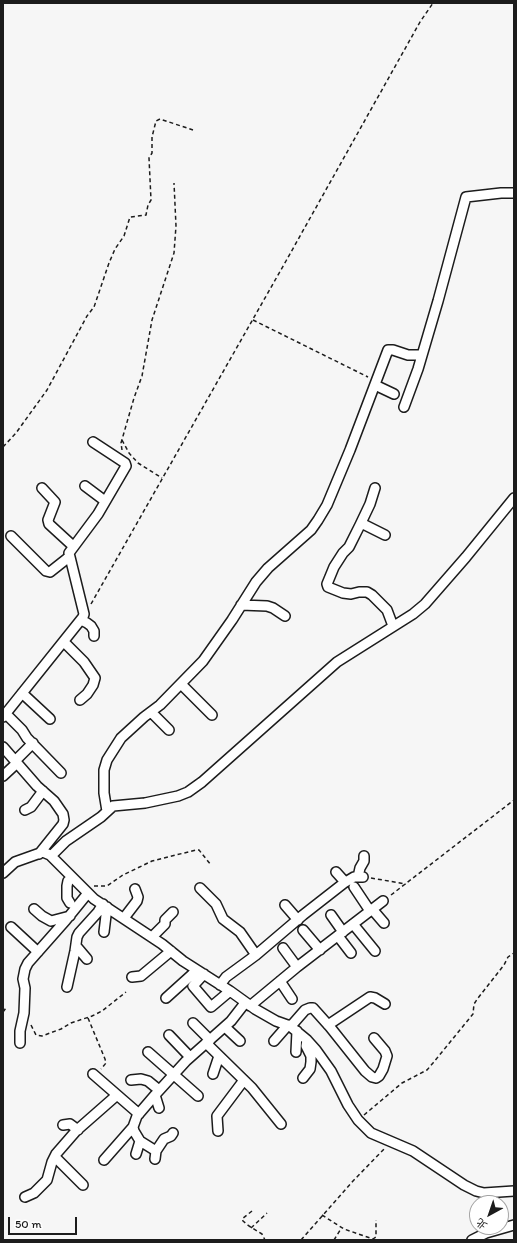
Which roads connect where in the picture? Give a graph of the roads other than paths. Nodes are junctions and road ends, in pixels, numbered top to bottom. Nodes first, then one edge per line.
1 (514, 193) edge
2 (422, 356) junction
3 (376, 383) junction
4 (394, 394) dead end
5 (404, 406) dead end
6 (93, 442) dead end
7 (85, 486) dead end
8 (42, 488) dead end
9 (375, 488) dead end
10 (514, 498) edge
11 (105, 501) junction
12 (361, 523) junction
13 (385, 535) dead end
14 (11, 536) dead end
15 (73, 546) junction
16 (69, 557) junction
17 (241, 604) junction
18 (285, 616) dead end
19 (82, 617) junction
20 (393, 626) junction
21 (94, 636) dead end
22 (64, 642) junction
23 (181, 684) junction
24 (22, 693) junction
25 (80, 700) dead end
26 (151, 712) junction
27 (4, 715) edge
28 (212, 715) dead end
29 (50, 719) dead end
30 (170, 730) dead end
31 (33, 743) junction
32 (3, 747) edge
33 (16, 762) junction
34 (61, 773) dead end
35 (3, 776) edge
36 (43, 791) junction
37 (25, 810) dead end
38 (107, 811) junction
39 (39, 854) junction
40 (51, 856) junction
41 (364, 856) dead end
42 (336, 872) dead end
43 (3, 873) edge
44 (72, 877) junction
45 (345, 882) junction
46 (354, 887) dead end
47 (200, 888) dead end
48 (135, 889) dead end
49 (86, 891) junction
50 (384, 901) road end
51 (70, 903) dead end
52 (285, 905) dead end
53 (104, 906) junction
54 (34, 909) dead end
55 (371, 910) junction
56 (173, 912) dead end
57 (331, 915) dead end
58 (70, 916) junction
59 (124, 918) junction
60 (298, 920) junction
61 (384, 922) dead end
62 (353, 924) junction
63 (11, 927) dead end
64 (304, 930) dead end
65 (104, 932) dead end
66 (341, 934) junction
67 (152, 937) junction
68 (76, 946) junction
69 (283, 948) dead end
70 (320, 950) junction
71 (171, 951) junction
72 (38, 952) junction
73 (375, 952) dead end
74 (351, 953) dead end
75 (256, 955) junction
76 (87, 959) dead end
77 (297, 967) junction
78 (200, 972) junction
79 (132, 977) dead end
80 (280, 981) junction
81 (220, 985) junction
82 (67, 987) dead end
83 (230, 991) junction
84 (166, 998) dead end
85 (292, 999) dead end
86 (247, 1004) junction
87 (385, 1004) dead end
88 (193, 1023) dead end
89 (328, 1025) junction
90 (225, 1027) junction
91 (292, 1028) junction
92 (169, 1035) dead end
93 (374, 1038) dead end
94 (307, 1040) junction
95 (208, 1041) junction
96 (240, 1041) dead end
97 (274, 1041) dead end
98 (20, 1043) dead end
99 (148, 1052) dead end
100 (296, 1052) dead end
101 (220, 1056) junction
102 (190, 1057) junction
103 (174, 1074) junction
104 (213, 1074) dead end
105 (95, 1076) road end
106 (303, 1078) dead end
107 (131, 1080) dead end
108 (244, 1080) junction
109 (157, 1092) junction
110 (117, 1095) junction
111 (198, 1096) dead end
112 (159, 1108) dead end
113 (139, 1114) junction
114 (63, 1124) dead end
115 (281, 1124) dead end
116 (133, 1127) junction
117 (78, 1130) junction
118 (218, 1131) dead end
119 (173, 1133) dead end
120 (140, 1141) junction
121 (136, 1154) dead end
122 (55, 1157) junction
123 (104, 1160) dead end
124 (83, 1185) dead end
125 (514, 1191) edge
126 (25, 1198) dead end
127 (514, 1225) edge
128 (472, 1240) edge

1 - 2 street
2 - 3 street
2 - 5 street
3 - 4 street
3 - 17 street
6 - 11 street
7 - 11 street
8 - 15 street
9 - 12 street
10 - 20 street
11 - 15 street
12 - 13 street
12 - 20 street
14 - 16 street
15 - 16 street
16 - 19 street
17 - 18 street
17 - 23 street
19 - 21 street
19 - 22 street
20 - 38 street
22 - 24 street
22 - 25 street
23 - 26 street
23 - 28 street
24 - 27 street
24 - 29 street
26 - 30 street
26 - 38 street
27 - 31 street
31 - 33 street
31 - 34 street
32 - 33 street
33 - 35 street
33 - 36 street
36 - 37 street
36 - 39 street
38 - 40 street
39 - 40 street
39 - 43 street
40 - 44 street
41 - 45 street
42 - 45 street
44 - 49 street
44 - 51 street
45 - 60 street
46 - 55 street
47 - 75 street
48 - 59 street
49 - 53 street
49 - 58 street
50 - 55 street
52 - 60 street
53 - 59 street
53 - 65 street
53 - 68 street
54 - 58 street
55 - 61 street
55 - 62 street
56 - 67 street
57 - 66 street
58 - 72 street
59 - 67 street
60 - 75 street
62 - 66 street
62 - 73 street
63 - 72 street
64 - 70 street
66 - 70 street
66 - 74 street
67 - 71 street
68 - 76 street
68 - 82 street
69 - 77 street
70 - 77 street
71 - 78 street
71 - 79 street
72 - 98 street
75 - 81 street
77 - 80 street
78 - 81 street
78 - 83 street
78 - 84 street
80 - 85 street
80 - 86 street
81 - 83 street
83 - 86 street
86 - 90 street
86 - 91 street
87 - 89 street
88 - 95 street
89 - 91 street
89 - 93 street
90 - 95 street
90 - 96 street
91 - 94 street
91 - 97 street
91 - 100 street
92 - 102 street
94 - 106 street
94 - 125 street
95 - 101 street
95 - 102 street
99 - 103 street
101 - 104 street
101 - 108 street
102 - 103 street
103 - 109 street
103 - 111 street
105 - 110 street
107 - 109 street
108 - 115 street
108 - 118 street
109 - 112 street
109 - 113 street
110 - 113 street
110 - 117 street
113 - 116 street
114 - 117 street
116 - 120 street
116 - 123 street
117 - 122 street
119 - 120 street
120 - 121 street
122 - 124 street
122 - 126 street
127 - 128 street

